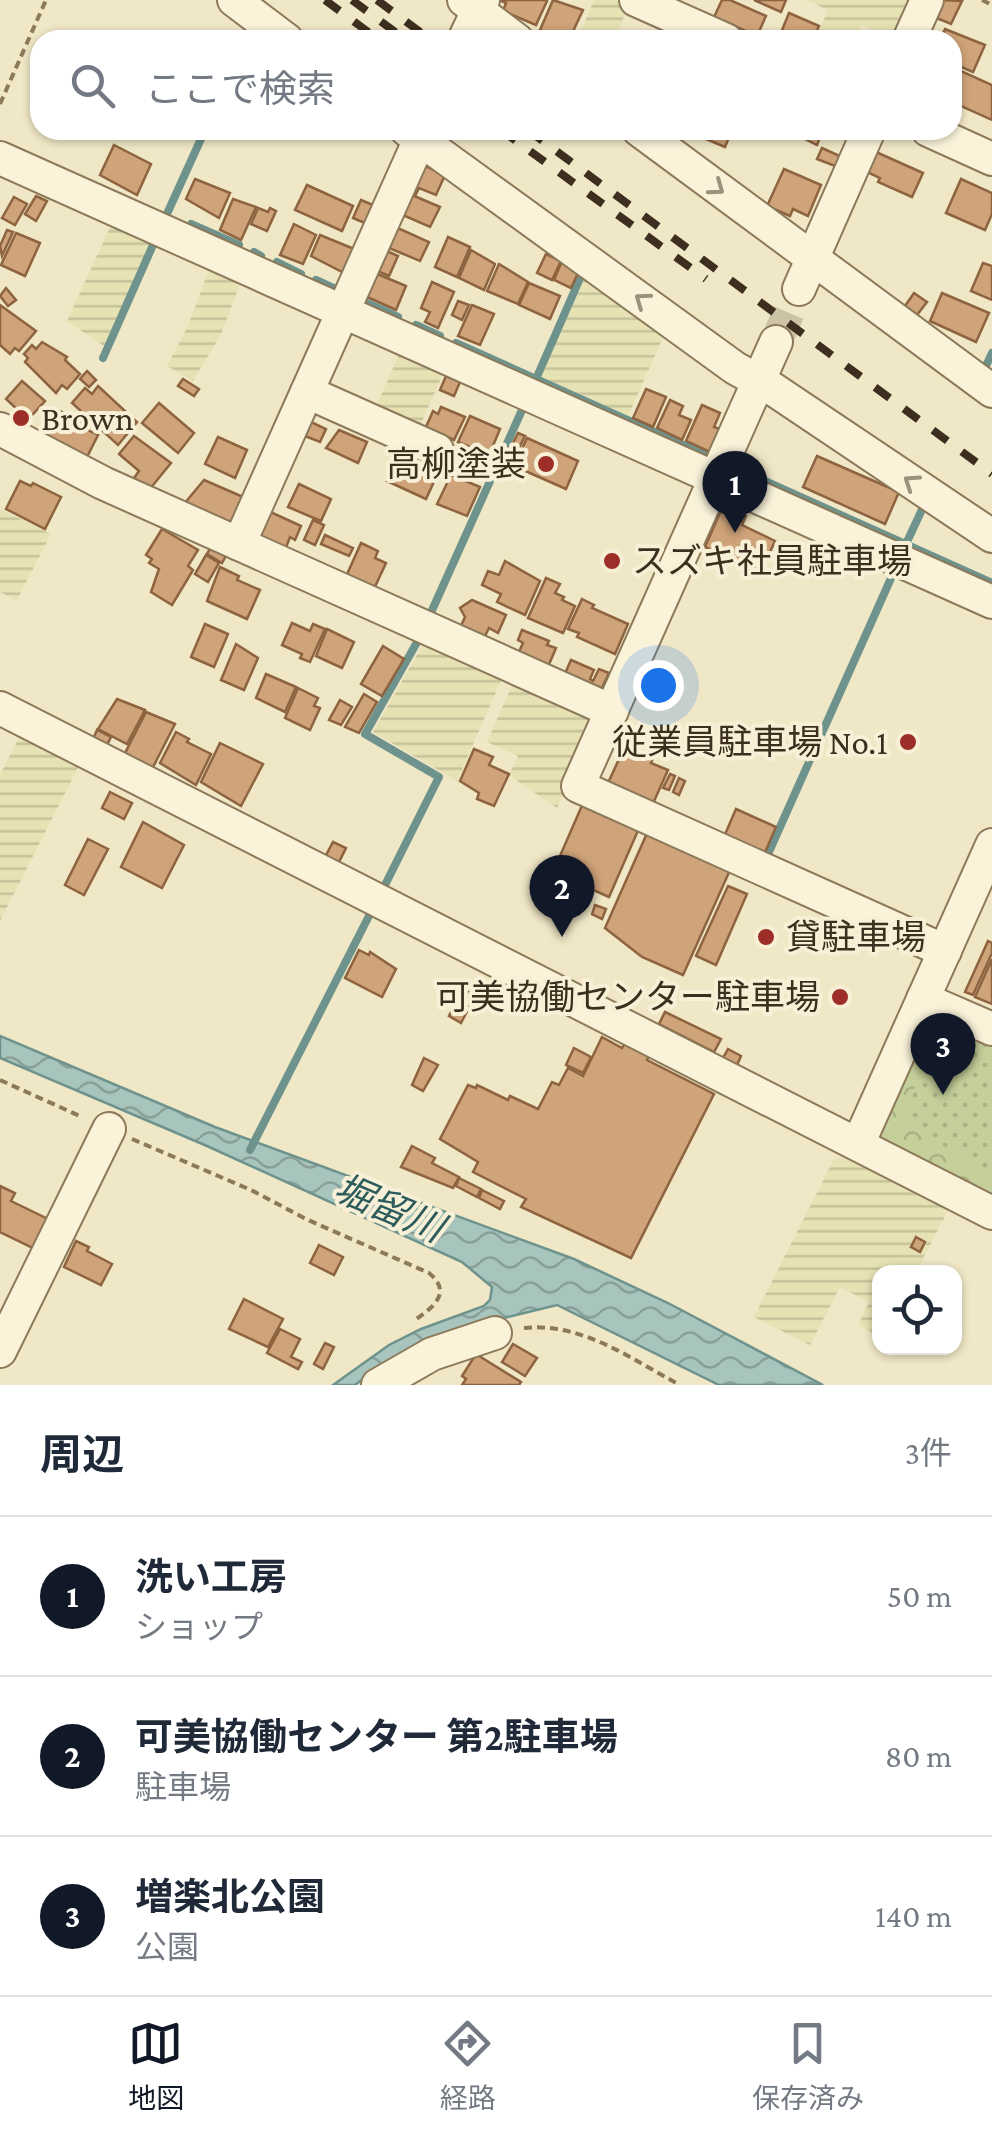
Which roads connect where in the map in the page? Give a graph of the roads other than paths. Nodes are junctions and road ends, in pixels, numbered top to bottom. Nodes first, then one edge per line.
1 (234, 0) edge
2 (636, 0) edge
3 (927, 0) edge
4 (472, 13) edge
5 (274, 30) edge
6 (501, 30) edge
7 (704, 30) edge
8 (914, 30) edge
9 (414, 140) edge
10 (426, 140) edge
11 (653, 140) edge
12 (865, 140) edge
13 (951, 140) edge
14 (0, 158) edge
15 (992, 158) edge
16 (812, 258) junction
17 (799, 289) tunnel mouth
18 (343, 311) junction
19 (776, 342) tunnel mouth
20 (759, 381) junction
21 (992, 391) edge
22 (307, 392) junction
23 (0, 429) edge
24 (437, 450) dead end
25 (716, 478) junction
26 (992, 536) edge
27 (239, 544) junction
28 (992, 602) edge
29 (0, 708) edge
30 (612, 711) junction
31 (992, 845) edge
32 (981, 900) edge
33 (945, 950) junction
34 (923, 999) junction
35 (992, 1029) edge
36 (109, 1129) road end
37 (864, 1132) dead end
38 (992, 1213) edge
39 (495, 1333) road end
40 (0, 1352) edge
41 (378, 1385) edge

1 - 5 street
2 - 7 street
3 - 8 street
4 - 6 street
9 - 18 street
20 -> 10 street
11 -> 16 street
12 - 16 street
13 - 15 street
14 - 18 street
16 - 17 street
16 - 21 street
18 - 22 street
18 - 25 street
19 - 20 street
20 - 25 street
26 -> 20 street
22 - 24 street
22 - 27 street
23 - 27 street
25 - 28 street
25 - 30 street
27 - 30 street
29 - 38 street
30 - 33 street
31 - 32 street
32 - 33 street
33 - 34 street
34 - 35 street
34 - 37 street
36 - 40 street
39 - 41 street

